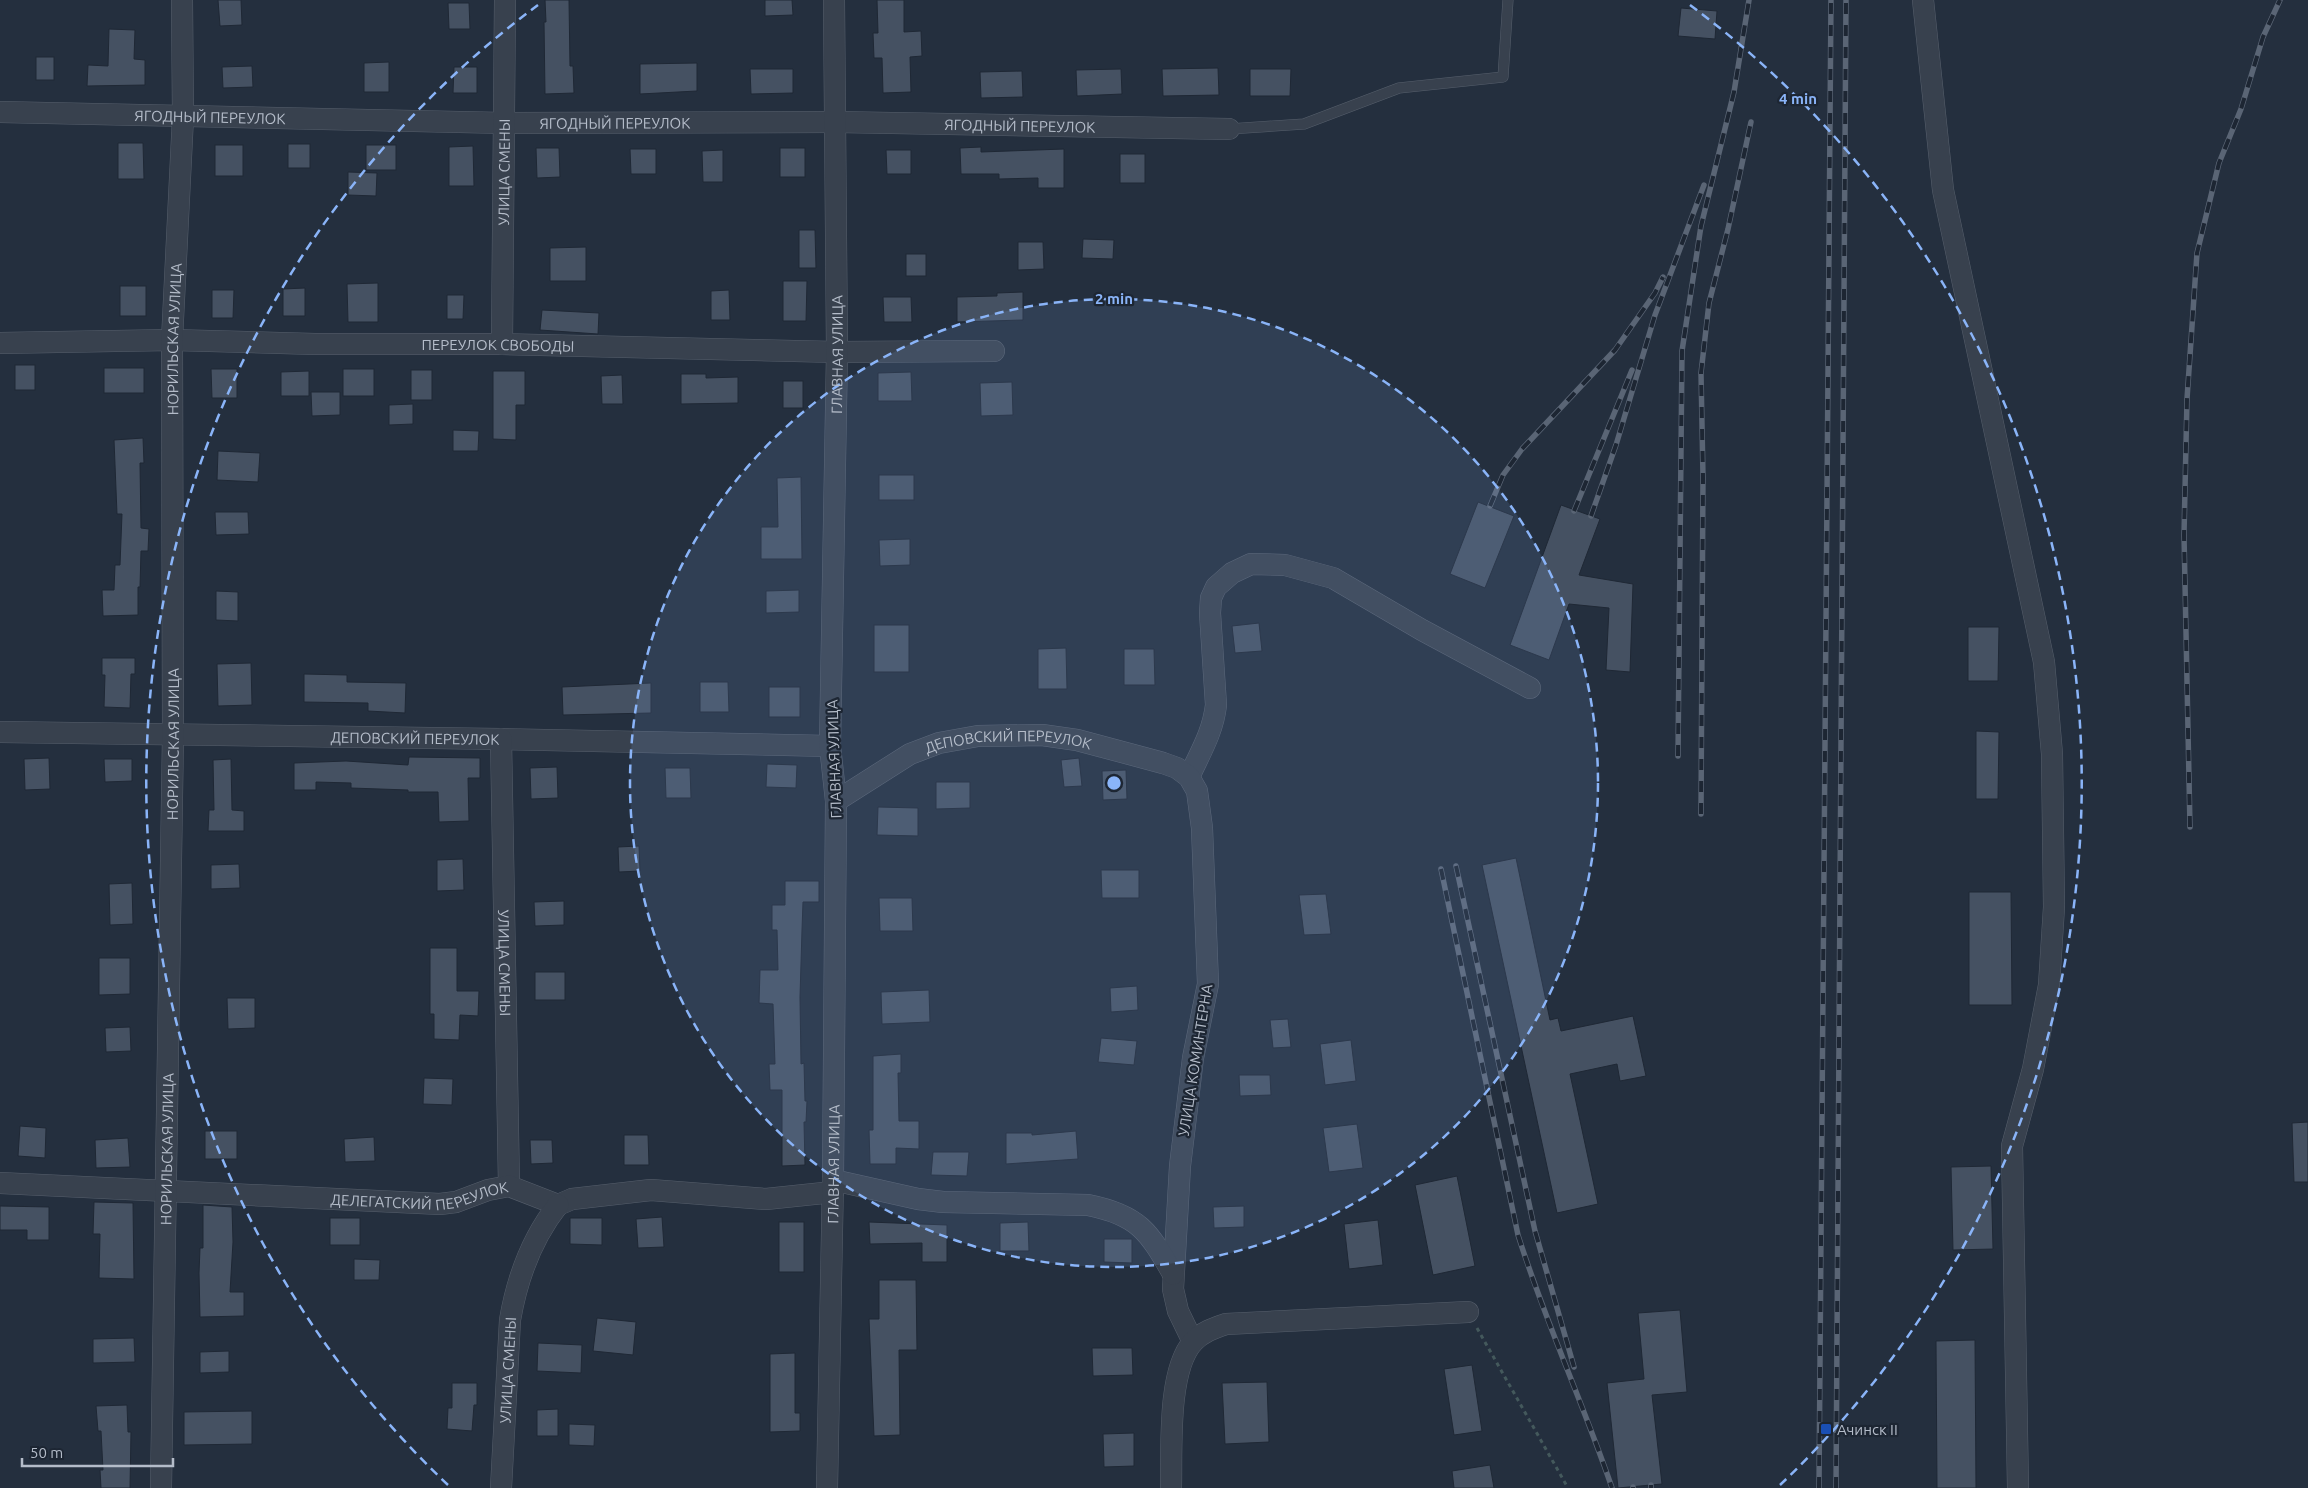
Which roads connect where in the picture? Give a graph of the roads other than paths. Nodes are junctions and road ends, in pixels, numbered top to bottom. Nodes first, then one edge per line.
1 (182, 0) edge
2 (505, 0) edge
3 (834, 0) edge
4 (1508, 0) edge
5 (1923, 0) edge
6 (0, 112) edge
7 (183, 117) junction
8 (836, 122) junction
9 (505, 123) junction
10 (1229, 129) joint
11 (172, 340) junction
12 (0, 342) edge
13 (502, 344) junction
14 (838, 352) junction
15 (994, 352) dead end
16 (1530, 688) dead end
17 (0, 732) edge
18 (173, 735) junction
19 (501, 739) junction
20 (830, 746) junction
21 (1189, 777) junction
22 (836, 801) junction
23 (0, 1183) edge
24 (509, 1186) junction
25 (833, 1186) junction
26 (166, 1190) junction
27 (558, 1204) junction
28 (1173, 1274) junction
29 (1468, 1312) road end
30 (1193, 1342) junction
31 (161, 1488) edge
32 (501, 1488) edge
33 (827, 1488) edge
34 (1171, 1488) edge
35 (2018, 1488) edge

1 - 7 street, НОРИЛЬСКАЯ УЛИЦА
2 - 9 street, УЛИЦА СМЕНЫ
3 - 8 street, ГЛАВНАЯ УЛИЦА
4 - 10 lane
5 - 35 street
6 - 7 street, ЯГОДНЫЙ ПЕРЕУЛОК
7 - 9 street, ЯГОДНЫЙ ПЕРЕУЛОК
7 - 11 street, НОРИЛЬСКАЯ УЛИЦА
8 - 9 street, ЯГОДНЫЙ ПЕРЕУЛОК
8 - 10 street, ЯГОДНЫЙ ПЕРЕУЛОК
8 - 14 street, ГЛАВНАЯ УЛИЦА
9 - 13 street, УЛИЦА СМЕНЫ
11 - 12 street, ПЕРЕУЛОК СВОБОДЫ
11 - 13 street, ПЕРЕУЛОК СВОБОДЫ
11 - 18 street, НОРИЛЬСКАЯ УЛИЦА
13 - 14 street, ПЕРЕУЛОК СВОБОДЫ
14 - 15 street, ПЕРЕУЛОК СВОБОДЫ
14 - 20 street, ГЛАВНАЯ УЛИЦА
16 - 21 street
17 - 18 street, ДЕПОВСКИЙ ПЕРЕУЛОК
18 - 19 street, ДЕПОВСКИЙ ПЕРЕУЛОК
18 - 26 street, НОРИЛЬСКАЯ УЛИЦА
19 - 20 street, ДЕПОВСКИЙ ПЕРЕУЛОК
19 - 24 street, УЛИЦА СМЕНЫ
20 - 22 street, ГЛАВНАЯ УЛИЦА
21 - 22 street, ДЕПОВСКИЙ ПЕРЕУЛОК
21 - 28 street, УЛИЦА КОМИНТЕРНА
22 - 25 street, ГЛАВНАЯ УЛИЦА
23 - 26 street, ДЕЛЕГАТСКИЙ ПЕРЕУЛОК
24 - 26 street, ДЕЛЕГАТСКИЙ ПЕРЕУЛОК
24 - 27 street, ДЕЛЕГАТСКИЙ ПЕРЕУЛОК
25 - 27 street
25 - 28 street
25 - 33 street, ГЛАВНАЯ УЛИЦА
26 - 31 street, НОРИЛЬСКАЯ УЛИЦА
27 - 32 street, УЛИЦА СМЕНЫ
28 - 30 street, УЛИЦА КОМИНТЕРНА
29 - 30 street
30 - 34 street

